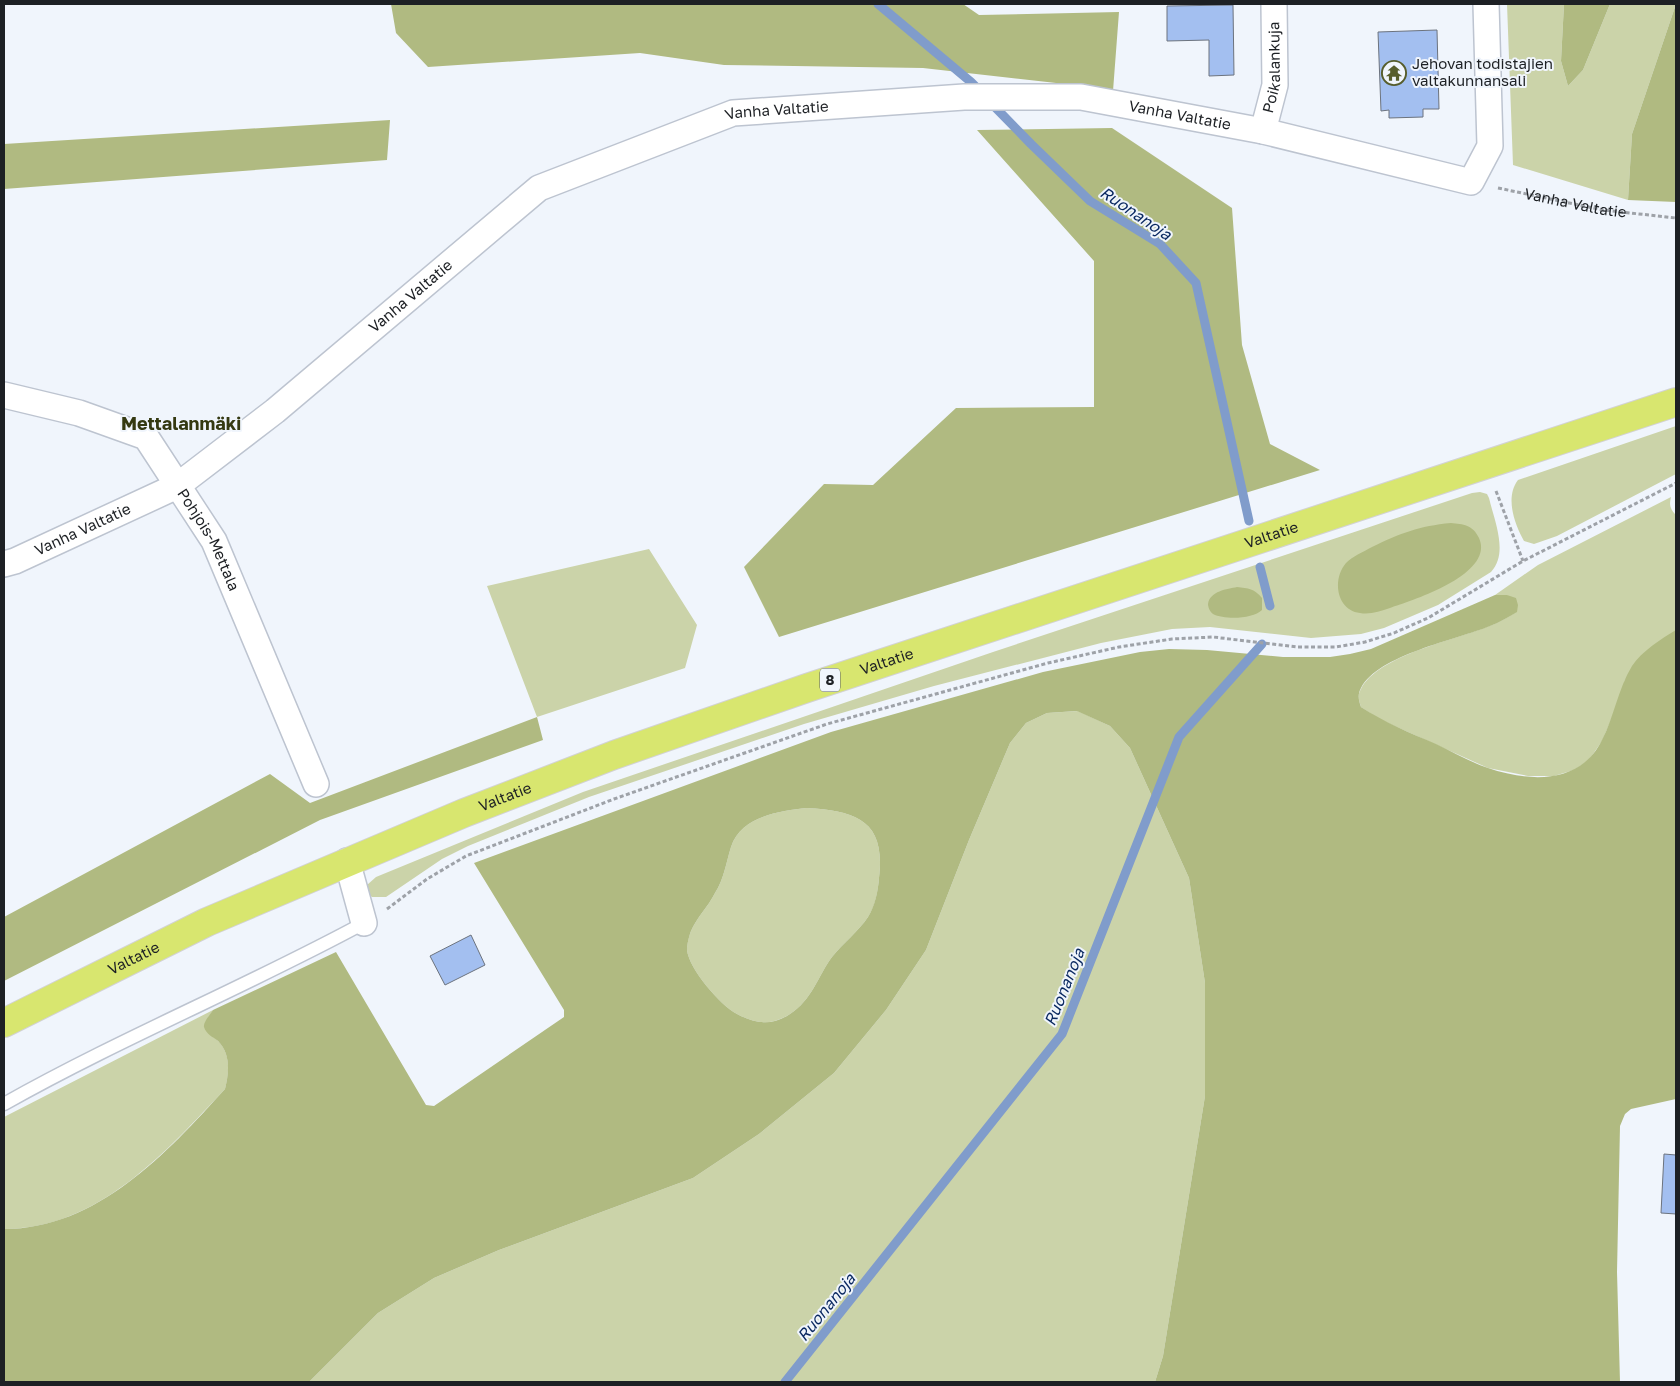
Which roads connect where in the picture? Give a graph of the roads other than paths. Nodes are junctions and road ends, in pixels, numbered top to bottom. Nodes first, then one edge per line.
1 (1274, 4) edge
2 (1486, 4) edge
3 (1263, 131) junction
4 (4, 396) edge
5 (1676, 402) edge
6 (177, 486) junction
7 (4, 564) edge
8 (316, 784) dead end
9 (347, 861) junction
10 (364, 923) joint
11 (5, 1024) edge
12 (4, 1104) edge

1 - 3 street, Poikalankuja
2 - 3 street, Vanha Valtatie
3 - 6 street, Vanha Valtatie
4 - 6 street, Pohjois-Mettala
5 - 9 highway, Valtatie / 8
6 - 7 street, Vanha Valtatie
6 - 8 street, Pohjois-Mettala
9 - 10 street
9 - 11 highway, Valtatie / 8
10 - 12 lane

